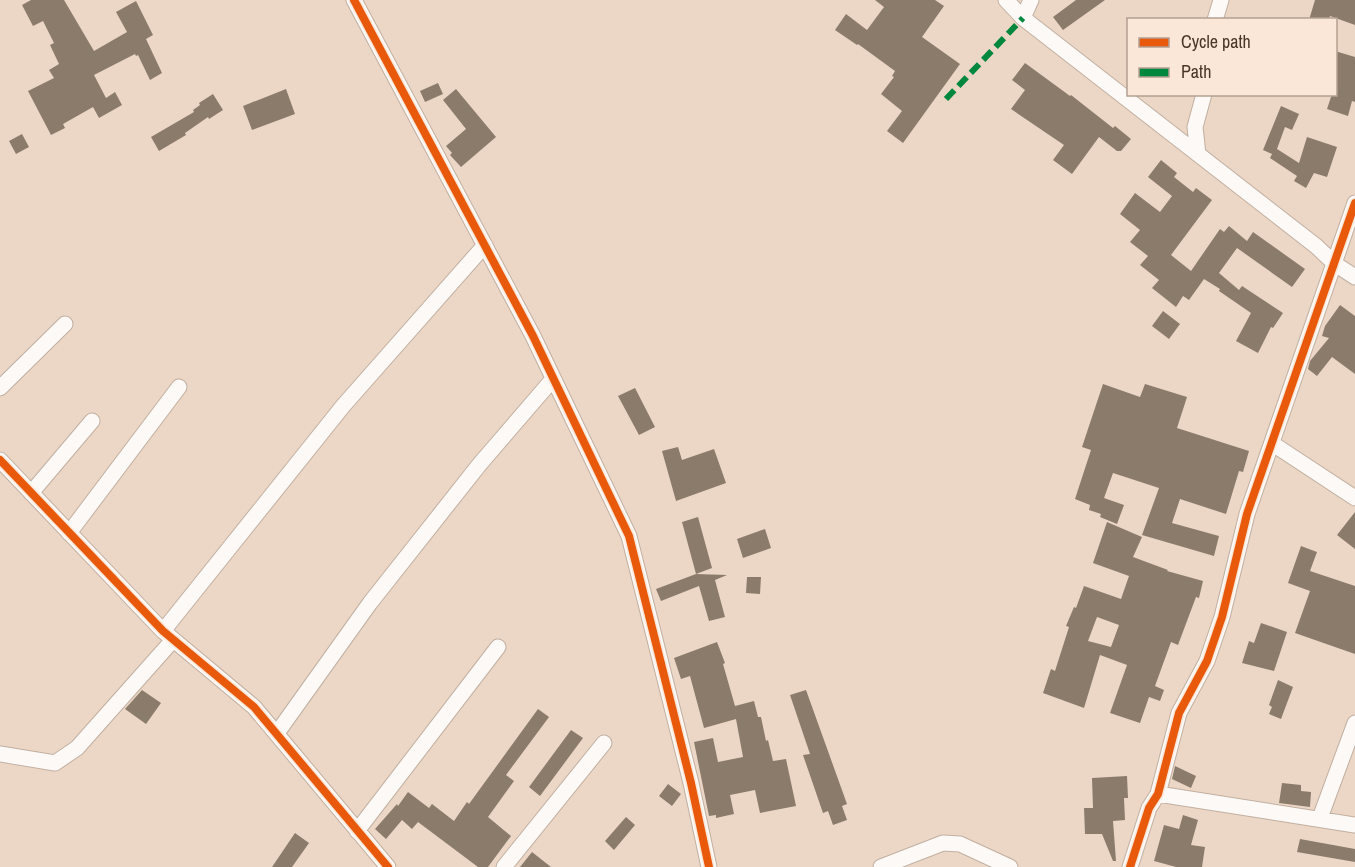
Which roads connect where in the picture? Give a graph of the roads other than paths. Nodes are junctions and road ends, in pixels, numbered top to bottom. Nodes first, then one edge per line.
1 (354, 0) edge
2 (997, 0) edge
3 (1031, 0) edge
4 (1221, 0) edge
5 (1014, 8) edge
6 (1216, 18) edge
7 (1203, 96) edge
8 (1198, 154) junction
9 (1355, 203) edge
10 (485, 245) junction
11 (1335, 264) junction
12 (1355, 278) edge
13 (65, 324) dead end
14 (554, 379) junction
15 (179, 387) dead end
16 (0, 388) edge
17 (92, 421) dead end
18 (1272, 444) junction
19 (0, 460) edge
20 (31, 493) junction
21 (1355, 498) edge
22 (69, 533) junction
23 (168, 635) junction
24 (498, 648) dead end
25 (1355, 723) edge
26 (277, 734) junction
27 (604, 743) dead end
28 (0, 754) edge
29 (1158, 794) junction
30 (1320, 818) junction
31 (1355, 825) edge
32 (357, 831) junction
33 (388, 867) edge
34 (504, 867) edge
35 (709, 867) edge
36 (881, 867) edge
37 (1010, 867) edge
38 (1130, 867) edge

1 - 10 street
2 - 5 street
3 - 5 street
4 - 6 street
5 - 8 street
7 - 8 street
8 - 11 street
9 - 11 street
10 - 14 street
10 - 23 street
11 - 12 street
11 - 18 street
13 - 16 street
14 - 26 street
14 - 35 street
15 - 22 street
17 - 20 street
18 - 21 street
18 - 29 street
19 - 20 street
20 - 22 street
22 - 23 street
23 - 26 street
23 - 28 street
24 - 32 street
25 - 30 street
26 - 32 street
27 - 34 street
29 - 30 street
29 - 38 street
30 - 31 street
32 - 33 street
36 - 37 street

